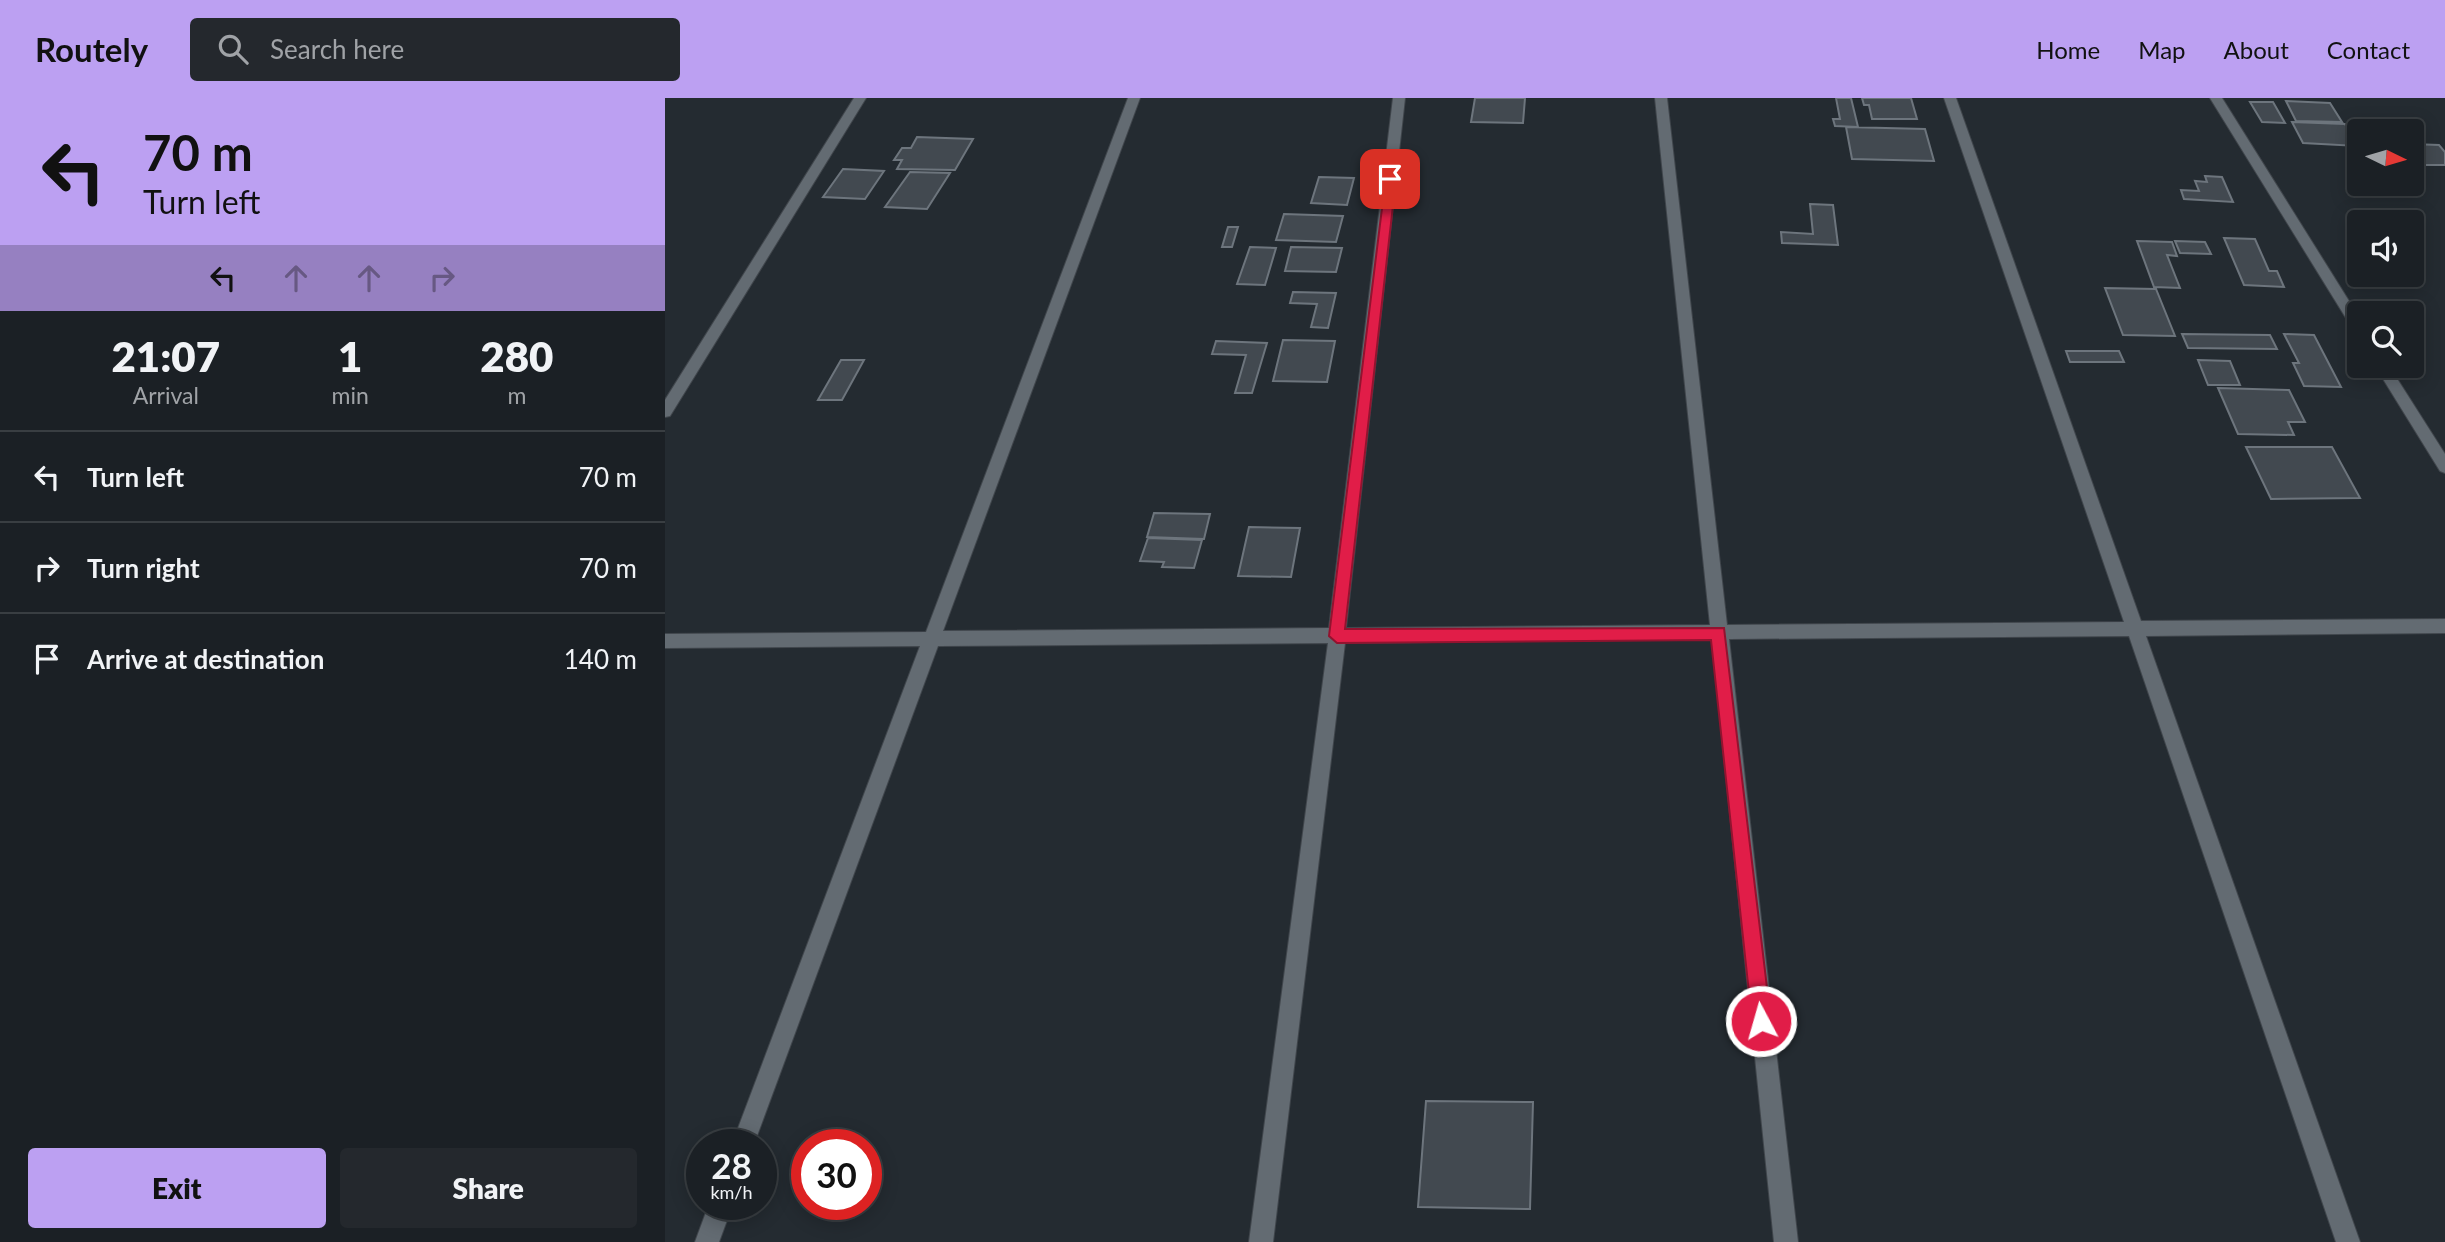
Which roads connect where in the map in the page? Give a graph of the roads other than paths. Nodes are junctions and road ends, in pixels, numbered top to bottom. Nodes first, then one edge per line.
1 (860, 98) edge
2 (1134, 98) edge
3 (1399, 98) edge
4 (1661, 98) edge
5 (1950, 98) edge
6 (2216, 98) edge
7 (2347, 309) edge
8 (2389, 378) edge
9 (665, 412) edge
10 (2445, 467) edge
11 (2445, 626) edge
12 (2134, 630) junction
13 (1718, 633) junction
14 (1337, 636) junction
15 (931, 639) junction
16 (665, 640) edge
17 (749, 1129) edge
18 (715, 1220) edge
19 (707, 1242) edge
20 (1261, 1242) edge
21 (1786, 1242) edge
22 (2348, 1242) edge

1 - 9 street
2 - 15 street
3 - 14 street
4 - 13 street
5 - 12 street
6 - 7 street
8 - 10 street
11 - 12 street
12 - 13 street
12 - 22 street
13 - 14 street
13 - 21 street
14 - 15 street
14 - 20 street
15 - 16 street
15 - 17 street
18 - 19 street

